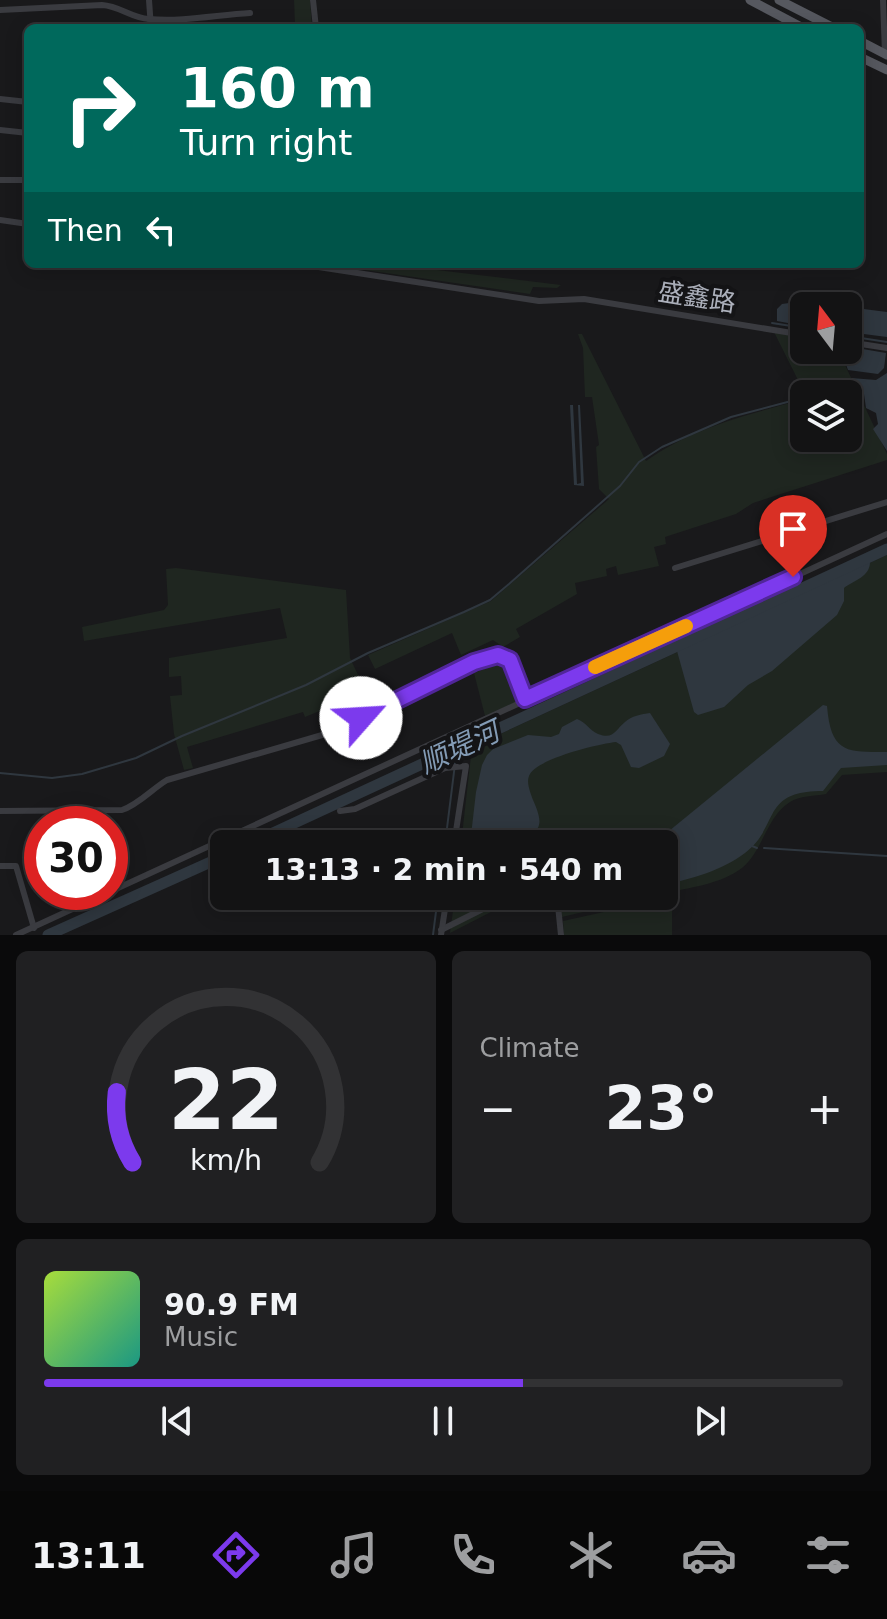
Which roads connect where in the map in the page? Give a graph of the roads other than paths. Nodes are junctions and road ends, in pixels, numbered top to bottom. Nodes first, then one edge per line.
1 (149, 0) edge
2 (313, 0) edge
3 (750, 0) edge
4 (779, 0) edge
5 (883, 0) edge
6 (0, 10) edge
7 (250, 13) dead end
8 (151, 24) edge
9 (316, 24) edge
10 (795, 24) edge
11 (826, 24) edge
12 (864, 43) edge
13 (886, 55) edge
14 (864, 59) edge
15 (887, 70) edge
16 (0, 99) edge
17 (24, 102) edge
18 (0, 130) edge
19 (24, 133) edge
20 (0, 180) edge
21 (24, 180) edge
22 (0, 220) edge
23 (24, 223) edge
24 (325, 268) edge
25 (790, 333) edge
26 (862, 344) edge
27 (887, 348) edge
28 (887, 502) edge
29 (887, 534) edge
30 (675, 568) dead end
31 (525, 699) junction
32 (0, 811) edge
33 (340, 811) dead end
34 (456, 830) edge
35 (0, 866) edge
36 (128, 884) edge
37 (72, 910) edge
38 (445, 910) edge
39 (483, 910) edge
40 (558, 910) edge
41 (34, 928) junction
42 (441, 932) edge
43 (16, 935) edge
44 (561, 935) edge

1 - 8 street
2 - 9 street
3 - 10 main road
4 - 11 main road
5 - 13 street
6 - 8 street
7 - 8 street
12 - 13 main road
14 - 15 main road
16 - 17 street
18 - 19 street
20 - 21 street
22 - 23 street
24 - 25 street, 盛鑫路
26 - 27 street
28 - 30 street
29 - 31 street
31 - 32 street
31 - 36 street
33 - 34 street
35 - 41 street
37 - 41 street
38 - 42 street
39 - 42 street
40 - 44 street
41 - 43 street

